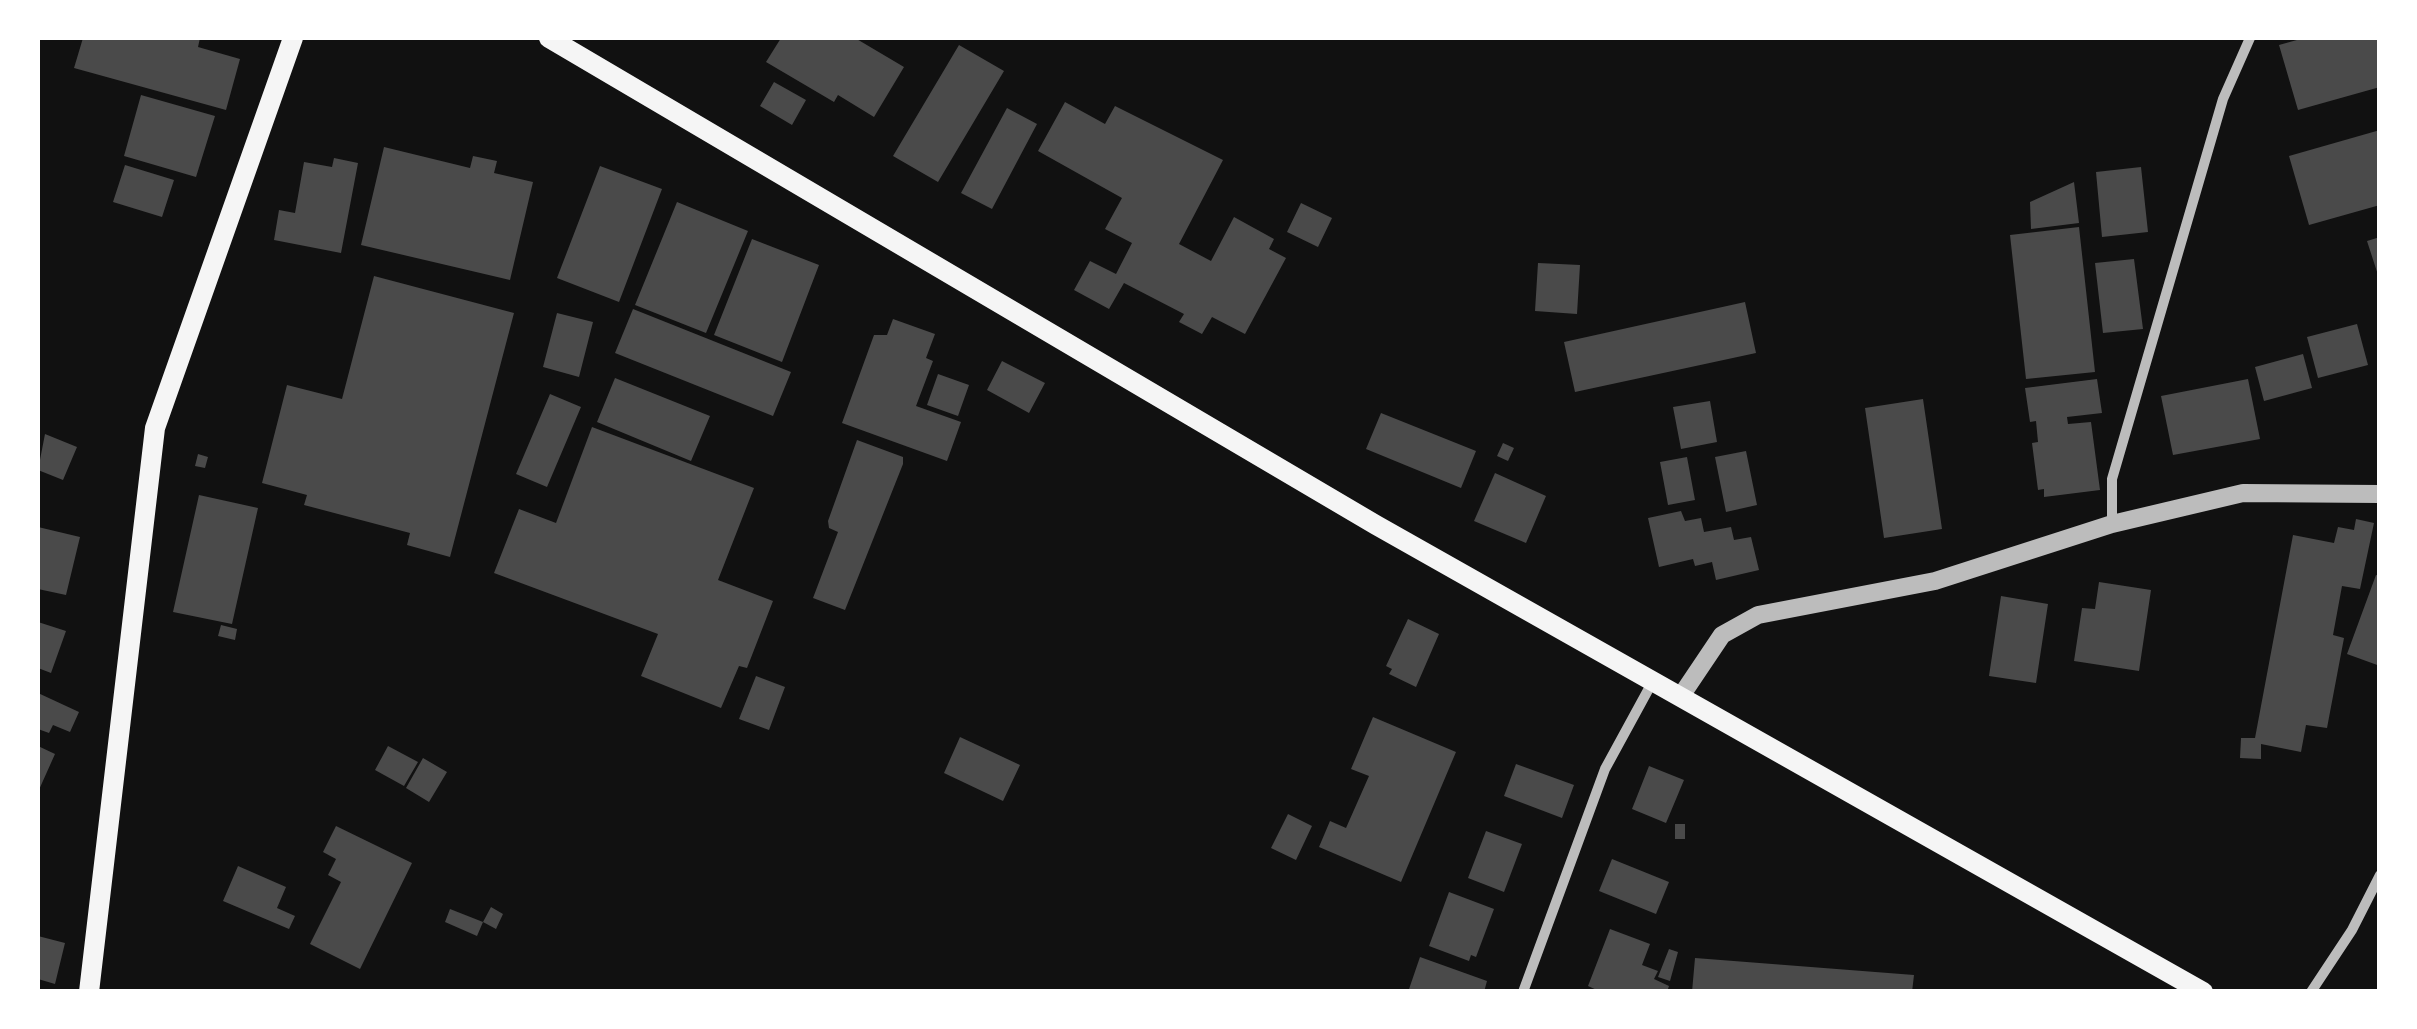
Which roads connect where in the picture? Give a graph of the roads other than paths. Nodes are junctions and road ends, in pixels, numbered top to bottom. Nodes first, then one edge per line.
1 (292, 38) edge
2 (549, 38) edge
3 (2250, 38) edge
4 (2380, 494) edge
5 (2112, 524) junction
6 (1653, 680) junction
7 (1681, 696) junction
8 (2380, 875) edge
9 (89, 992) edge
10 (1524, 992) edge
11 (2202, 992) edge
12 (2311, 992) edge

1 - 9 main road
2 - 6 main road
3 - 5 street
4 - 5 street
5 - 7 street
6 - 7 main road
6 - 10 street
7 - 11 main road
8 - 12 street

